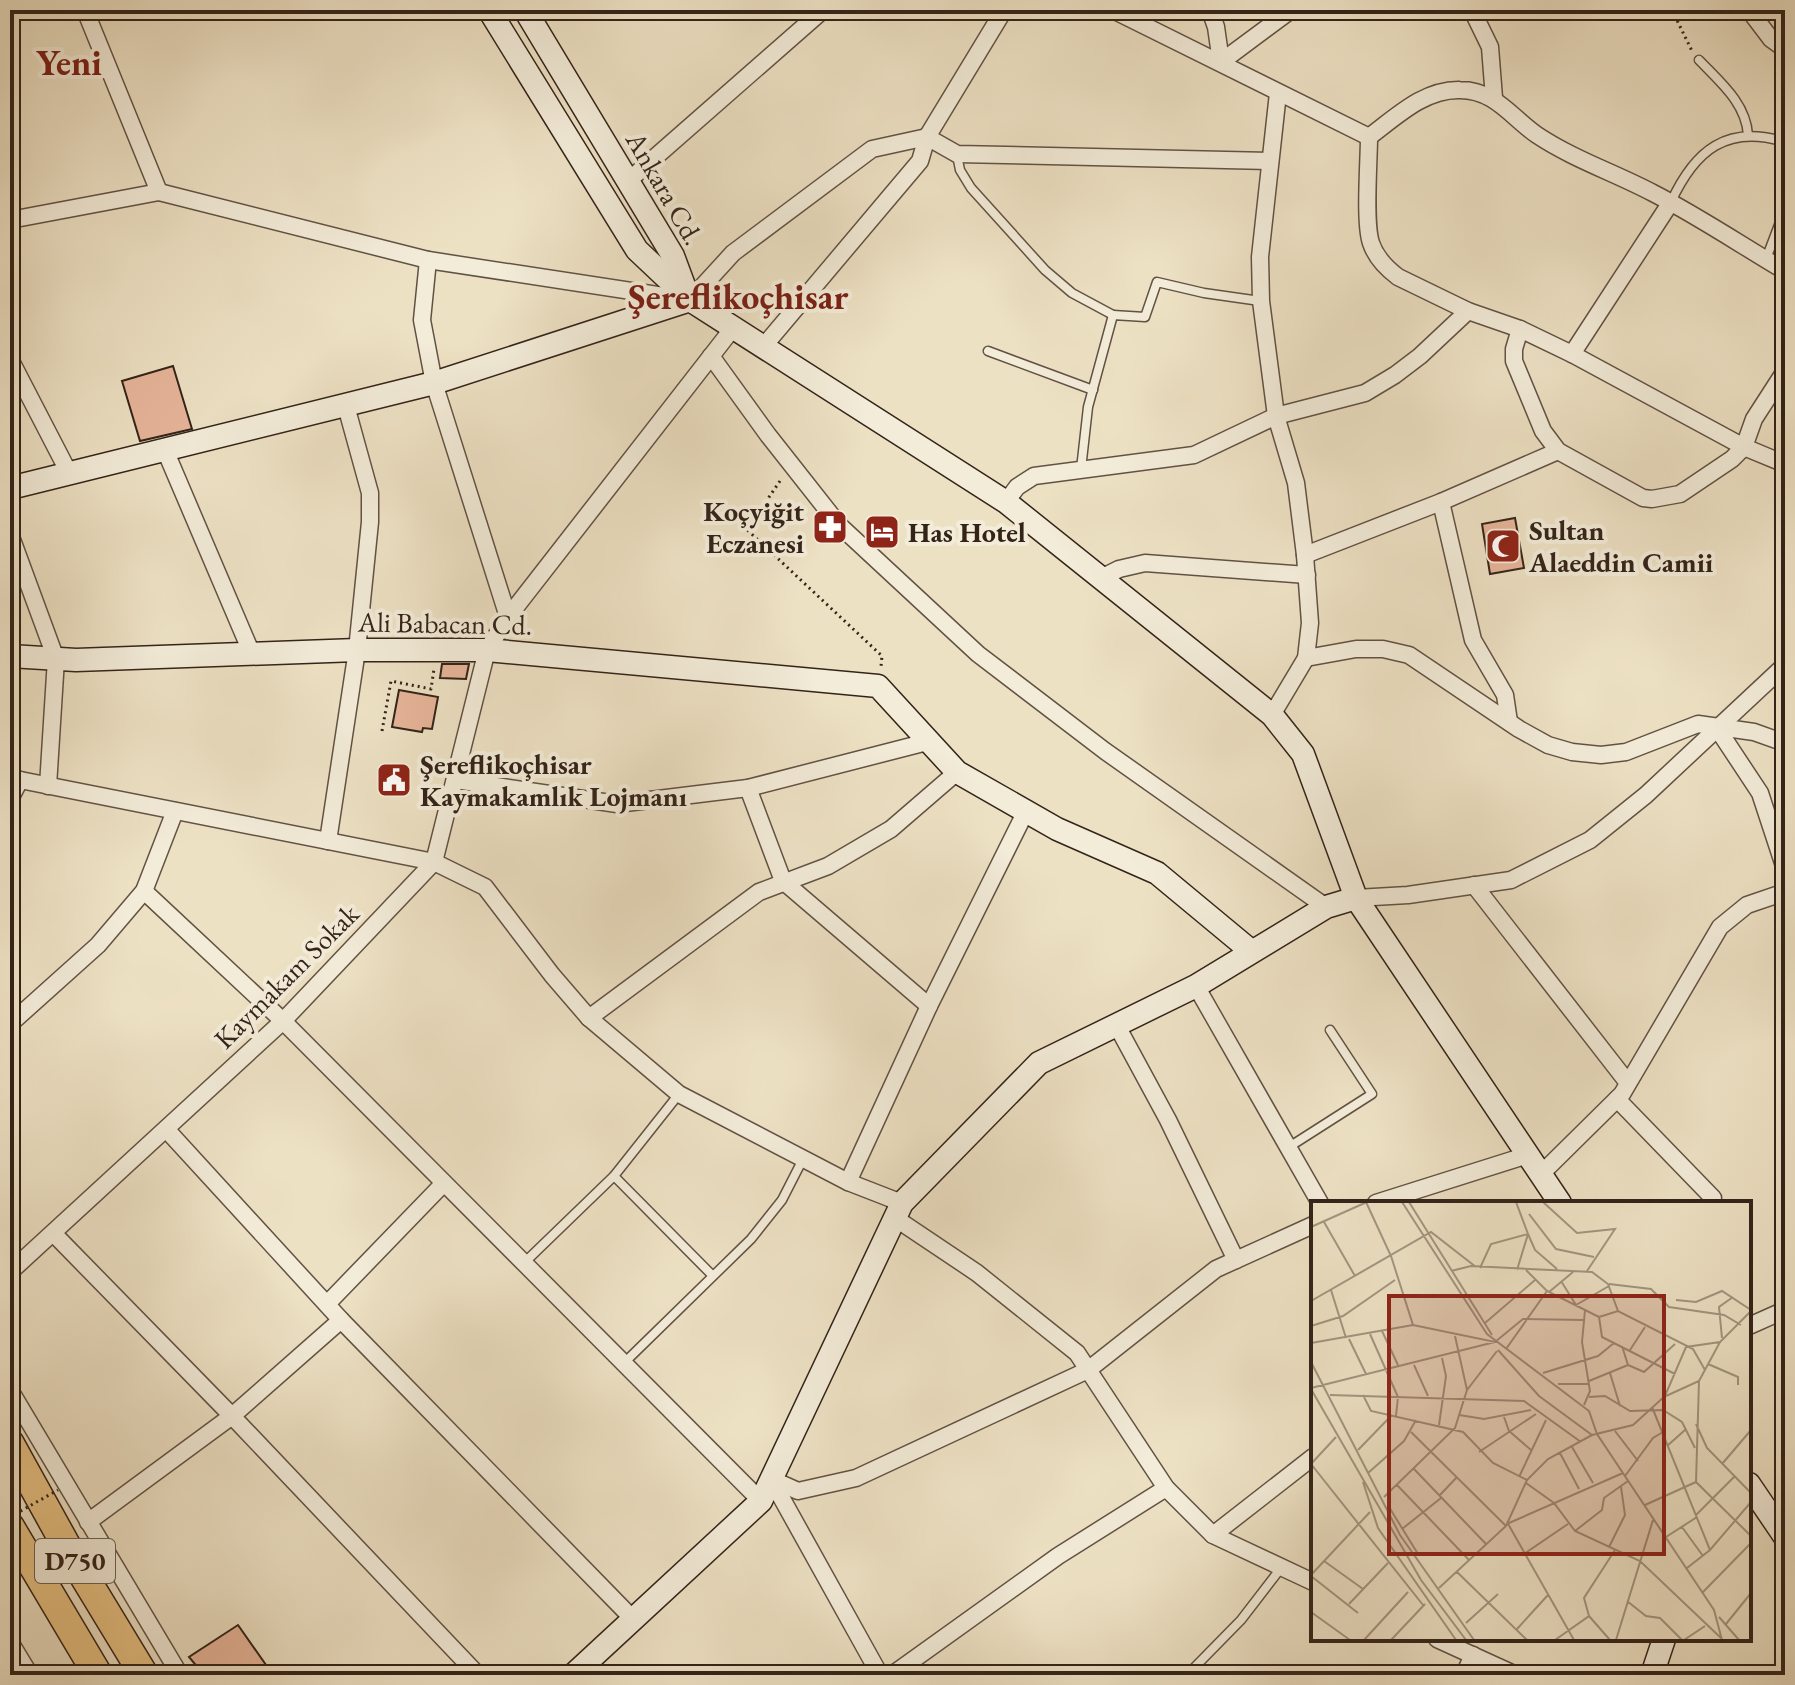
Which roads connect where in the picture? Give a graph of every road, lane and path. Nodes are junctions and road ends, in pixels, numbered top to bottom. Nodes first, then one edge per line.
1 (85, 10) edge
2 (489, 10) edge
3 (525, 10) edge
4 (823, 10) edge
5 (1004, 10) edge
6 (1113, 10) edge
7 (1210, 10) edge
8 (1291, 10) edge
9 (1472, 10) edge
10 (1672, 10) edge
11 (1749, 10) edge
12 (1785, 49) edge
13 (1699, 60) joint
14 (1221, 62) junction
15 (1278, 93) junction
16 (1494, 98) junction
17 (1748, 135) junction
18 (927, 137) junction
19 (1369, 137) junction
20 (1785, 142) edge
21 (957, 154) junction
22 (1270, 161) junction
23 (628, 181) junction
24 (159, 192) junction
25 (1671, 202) junction
26 (1785, 209) edge
27 (10, 220) edge
28 (428, 260) junction
29 (1766, 260) junction
30 (1785, 271) edge
31 (690, 300) junction
32 (1261, 301) junction
33 (1468, 311) junction
34 (1113, 315) junction
35 (733, 328) junction
36 (1520, 329) junction
37 (763, 347) junction
38 (988, 351) dead end
39 (1572, 354) junction
40 (711, 356) junction
41 (10, 359) edge
42 (1785, 371) edge
43 (434, 383) junction
44 (1093, 390) junction
45 (346, 406) junction
46 (1276, 416) junction
47 (1744, 447) junction
48 (165, 450) junction
49 (1558, 451) junction
50 (1785, 464) edge
51 (791, 465) junction
52 (1081, 469) junction
53 (69, 473) junction
54 (10, 488) edge
55 (1006, 502) junction
56 (1441, 502) junction
57 (10, 534) edge
58 (1305, 555) junction
59 (1307, 575) junction
60 (1101, 578) junction
61 (508, 617) junction
62 (357, 650) junction
63 (438, 650) junction
64 (487, 650) junction
65 (252, 654) junction
66 (10, 656) edge
67 (1306, 658) junction
68 (56, 659) junction
69 (1785, 665) edge
70 (878, 686) junction
71 (1272, 715) junction
72 (1509, 722) junction
73 (1717, 728) junction
74 (382, 731) dead end
75 (927, 742) junction
76 (1785, 743) edge
77 (957, 772) junction
78 (15, 779) edge
79 (456, 780) junction
80 (48, 786) junction
81 (748, 788) junction
82 (10, 799) edge
83 (175, 811) junction
84 (1026, 811) junction
85 (328, 841) junction
86 (434, 862) junction
87 (1785, 869) edge
88 (783, 881) junction
89 (1474, 885) junction
90 (144, 891) junction
91 (1785, 892) edge
92 (1356, 898) junction
93 (1326, 907) junction
94 (1251, 951) junction
95 (1196, 986) junction
96 (10, 997) edge
97 (929, 1006) junction
98 (24, 1011) junction
99 (589, 1018) junction
100 (283, 1021) junction
101 (10, 1024) edge
102 (1116, 1024) junction
103 (1330, 1030) dead end
104 (1628, 1083) junction
105 (679, 1094) junction
106 (1617, 1099) junction
107 (166, 1129) junction
108 (1288, 1147) junction
109 (1528, 1155) junction
110 (803, 1159) junction
111 (1541, 1174) junction
112 (614, 1176) junction
113 (848, 1182) junction
114 (444, 1183) junction
115 (1428, 1187) junction
116 (1713, 1198) dead end
117 (1319, 1201) edge
118 (1382, 1201) edge
119 (1437, 1201) edge
120 (1559, 1201) edge
121 (898, 1211) junction
122 (1311, 1226) edge
123 (53, 1233) junction
124 (1236, 1260) junction
125 (524, 1263) junction
126 (10, 1272) edge
127 (712, 1275) junction
128 (327, 1304) junction
129 (1785, 1310) edge
130 (341, 1320) junction
131 (1751, 1325) edge
132 (624, 1363) junction
133 (1088, 1370) junction
134 (10, 1390) edge
135 (232, 1416) junction
136 (10, 1444) edge
137 (1311, 1459) edge
138 (771, 1479) junction
139 (1751, 1487) edge
140 (1166, 1488) junction
141 (58, 1490) dead end
142 (761, 1501) junction
143 (10, 1517) edge
144 (88, 1522) junction
145 (10, 1527) edge
146 (1213, 1535) junction
147 (1785, 1537) edge
148 (1281, 1567) junction
149 (1311, 1581) edge
150 (633, 1619) junction
151 (1442, 1641) edge
152 (1663, 1641) edge
153 (10, 1642) edge
154 (1473, 1655) junction
155 (30, 1675) edge
156 (98, 1675) edge
157 (144, 1675) edge
158 (180, 1675) edge
159 (478, 1675) edge
160 (573, 1675) edge
161 (880, 1675) edge
162 (892, 1675) edge
163 (1187, 1675) edge
164 (1464, 1675) edge
165 (1516, 1675) edge
166 (1652, 1675) edge

1 - 24 street
2 - 31 main road, Ankara Cd.
3 - 23 main road, Ankara Cd.
4 - 23 street
5 - 18 street
6 - 14 street
7 - 14 street
8 - 14 street
9 - 16 street
10 - 13 path
11 - 12 street
13 - 17 lane
14 - 15 street
15 - 19 street
15 - 22 street
16 - 19 street
16 - 25 street
17 - 20 lane
17 - 25 lane
18 - 21 street
18 - 31 street
18 - 37 street
19 - 33 street
21 - 22 street
21 - 34 lane
22 - 32 street
23 - 31 main road, Ankara Cd.
24 - 27 street
24 - 28 street
25 - 29 street
25 - 39 street
26 - 29 lane
28 - 31 street
28 - 43 street
29 - 30 street
31 - 35 main road
31 - 43 main road
32 - 34 lane
32 - 46 street
33 - 36 street
33 - 46 street
34 - 44 lane
35 - 37 main road
35 - 40 street, Kaymakam Sokak
36 - 39 street
36 - 49 street
37 - 55 main road
38 - 44 lane
39 - 47 street
40 - 51 street
40 - 61 street, Kaymakam Sokak
41 - 53 street
42 - 47 street
43 - 45 main road
43 - 61 street
44 - 52 lane
45 - 48 main road
45 - 62 street
46 - 52 street
46 - 58 street
47 - 49 street
47 - 50 street
48 - 53 main road
48 - 65 street
49 - 56 street
51 - 70 path
51 - 93 street
52 - 55 street
53 - 54 main road
55 - 60 main road
56 - 58 street
56 - 72 street
57 - 68 street
58 - 59 street
59 - 60 street
59 - 67 street
60 - 71 main road
61 - 64 street, Kaymakam Sokak
62 - 63 main road, Ali Babacan Cd.
62 - 65 main road, Ali Babacan Cd.
62 - 85 street
63 - 64 main road, Ali Babacan Cd.
63 - 74 path
64 - 70 main road, Ali Babacan Cd.
64 - 79 street, Kaymakam Sokak
65 - 68 main road, Ali Babacan Cd.
66 - 68 main road, Ali Babacan Cd.
67 - 71 street
67 - 72 street
68 - 80 street
69 - 73 street
70 - 75 main road
71 - 92 main road
72 - 73 street
73 - 76 street
73 - 87 street
73 - 89 street
75 - 77 main road
75 - 81 street
77 - 84 main road
77 - 88 street
78 - 80 street
78 - 82 street
79 - 81 street
79 - 86 street, Kaymakam Sokak
80 - 83 street
81 - 88 street
83 - 85 street
83 - 90 street
84 - 94 main road
84 - 97 street
85 - 86 street
86 - 99 street
86 - 100 street, Kaymakam Sokak
88 - 97 street
88 - 99 street
89 - 92 street
89 - 104 street
90 - 98 street
90 - 100 street
91 - 104 street
92 - 93 main road
92 - 109 main road
93 - 94 main road
94 - 95 main road
95 - 102 main road
95 - 108 street
96 - 98 lane
97 - 113 street
98 - 101 street
99 - 105 street
100 - 107 street, Kaymakam Sokak
100 - 114 street
102 - 121 main road
102 - 124 street
103 - 108 lane
104 - 106 street
105 - 110 street
105 - 112 lane
106 - 111 street
106 - 116 street
107 - 123 street, Kaymakam Sokak
107 - 128 street
108 - 117 street
109 - 111 main road
109 - 115 street
110 - 113 street
110 - 127 lane
111 - 120 main road
112 - 125 lane
112 - 127 lane
113 - 121 street
114 - 125 street
114 - 128 street
115 - 118 street
115 - 119 street
121 - 133 street
121 - 138 main road
122 - 124 street
123 - 126 street, Kaymakam Sokak
123 - 135 street
124 - 133 street
125 - 132 street
127 - 132 lane
128 - 130 street
129 - 131 street
130 - 135 street
130 - 150 street
132 - 142 street
133 - 138 street
133 - 140 street
134 - 144 street
135 - 144 street
135 - 159 street
136 - 157 highway, D750
137 - 146 street
138 - 142 main road
138 - 161 street
139 - 147 main road
140 - 146 street
140 - 162 street
141 - 143 path, bridge
142 - 150 main road
144 - 158 street
145 - 156 highway, D750
146 - 148 street
148 - 149 street
148 - 163 lane
150 - 160 main road
151 - 154 street
152 - 166 main road
153 - 155 street
154 - 164 street
154 - 165 street

